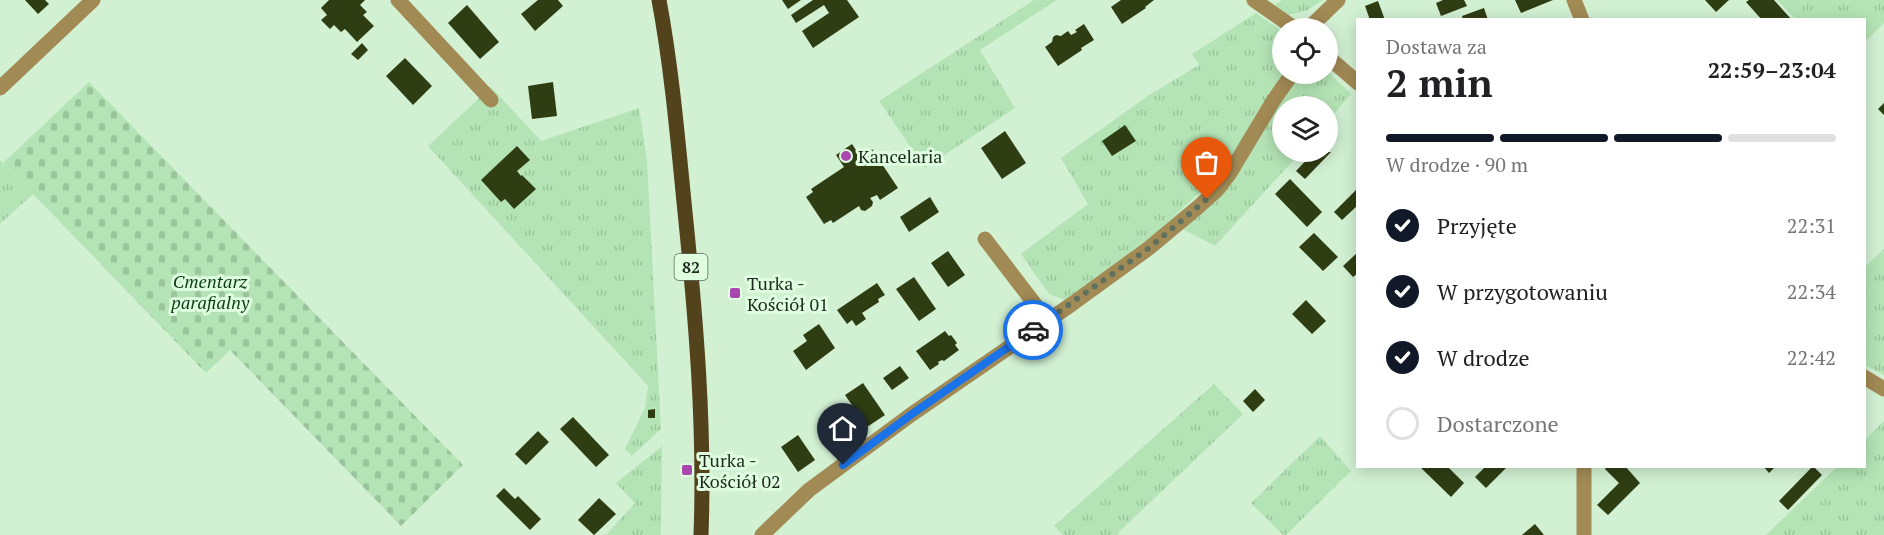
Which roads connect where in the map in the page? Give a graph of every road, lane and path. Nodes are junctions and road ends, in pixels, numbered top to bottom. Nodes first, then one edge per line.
1 (93, 0) edge
2 (398, 0) edge
3 (659, 0) edge
4 (1254, 0) edge
5 (1338, 0) edge
6 (1575, 0) edge
7 (1280, 18) edge
8 (1319, 18) edge
9 (1581, 18) edge
10 (1338, 66) edge
11 (1356, 81) edge
12 (1285, 84) edge
13 (0, 88) edge
14 (491, 100) dead end
15 (985, 239) dead end
16 (1047, 320) junction
17 (1866, 378) edge
18 (1884, 389) edge
19 (1584, 468) edge
20 (701, 535) edge
21 (762, 535) edge
22 (1584, 535) edge

1 - 13 street
2 - 14 street
3 - 20 main road, 82
4 - 7 street
5 - 8 street
6 - 9 street
10 - 11 street
12 - 16 street
15 - 16 street
16 - 21 street
17 - 18 street
19 - 22 street

